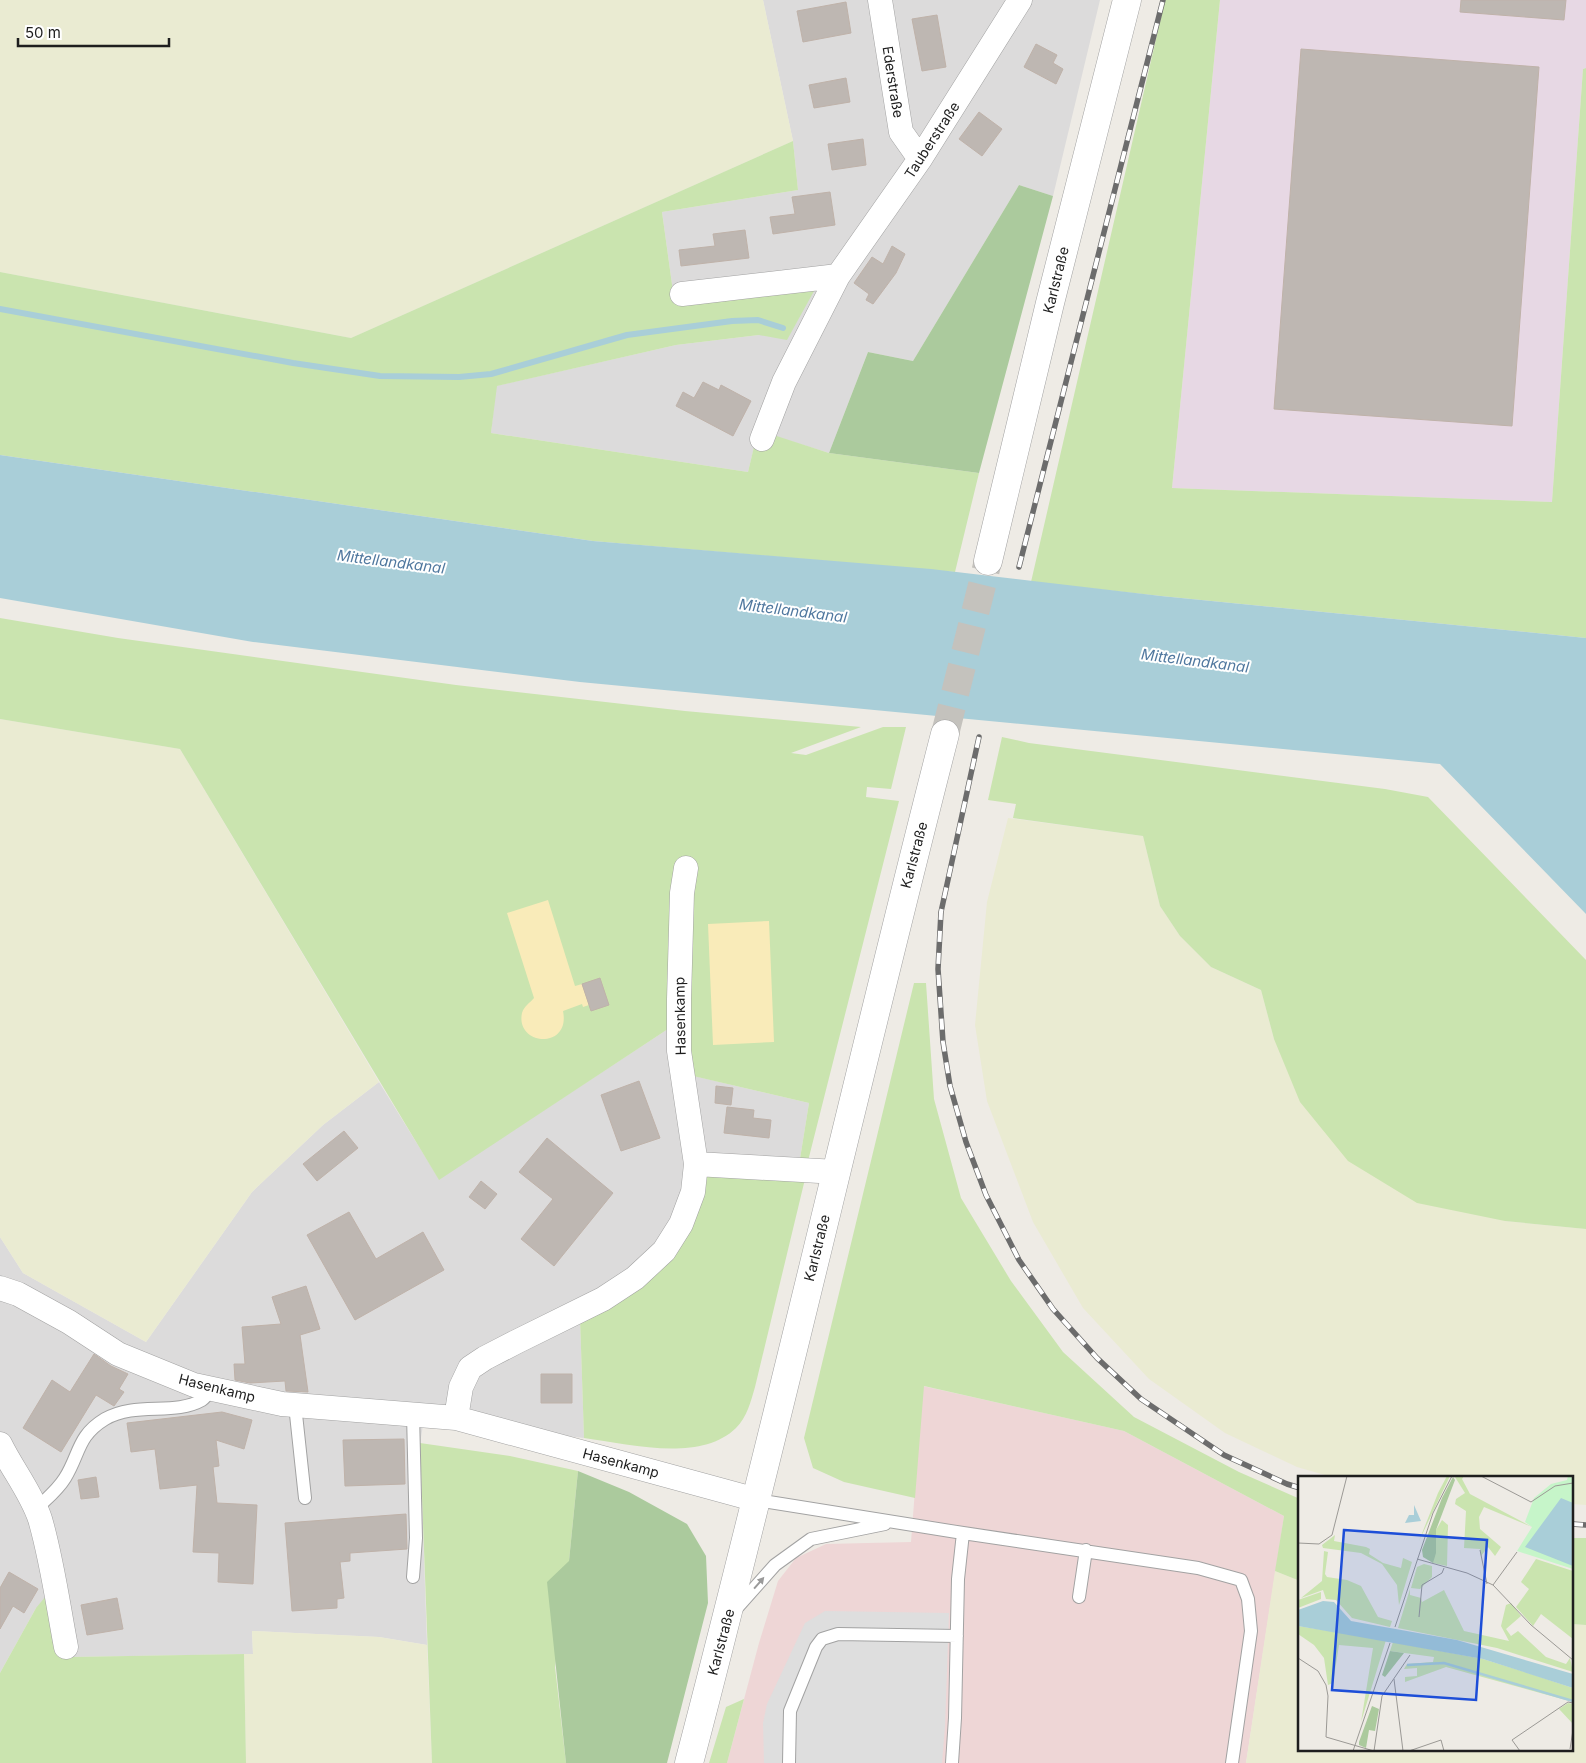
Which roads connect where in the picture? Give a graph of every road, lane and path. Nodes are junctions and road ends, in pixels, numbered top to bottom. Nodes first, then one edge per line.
1 (880, 0) edge
2 (1020, 0) edge
3 (1127, 0) edge
4 (920, 159) junction
5 (838, 276) junction
6 (682, 294) dead end
7 (762, 439) dead end
8 (988, 561) tunnel mouth
9 (945, 734) tunnel mouth
10 (686, 868) dead end
11 (696, 1164) junction
12 (837, 1172) junction
13 (0, 1288) edge
14 (212, 1388) junction
15 (295, 1405) junction
16 (413, 1414) junction
17 (456, 1418) junction
18 (0, 1444) edge
19 (305, 1498) dead end
20 (757, 1500) junction
21 (36, 1509) junction
22 (893, 1522) junction
23 (963, 1533) junction
24 (1086, 1550) junction
25 (413, 1576) dead end
26 (1079, 1596) dead end
27 (727, 1620) junction
28 (957, 1636) junction
29 (66, 1648) dead end
30 (689, 1763) edge
31 (789, 1763) edge
32 (952, 1763) edge
33 (1232, 1763) edge

1 - 4 street, Ederstraße
2 - 4 street, Tauberstraße
3 - 8 street, Karlstraße
4 - 5 street, Tauberstraße
5 - 6 street
5 - 7 street, Tauberstraße
9 - 12 street, Karlstraße
10 - 11 street, Hasenkamp
11 - 12 street
11 - 17 street, Hasenkamp
12 - 20 street, Karlstraße
13 - 14 street, Hasenkamp
14 - 15 street, Hasenkamp
14 - 21 lane
15 - 16 street, Hasenkamp
15 - 19 lane
16 - 17 street, Hasenkamp
16 - 25 lane
17 - 20 street, Hasenkamp
18 - 21 street
20 - 22 lane
20 - 27 street, Karlstraße
21 - 29 street
22 - 23 lane
27 -> 22 lane
23 - 24 lane
23 - 28 lane
24 - 26 lane
24 - 33 lane
27 - 30 street, Karlstraße
28 - 31 lane
28 - 32 lane

